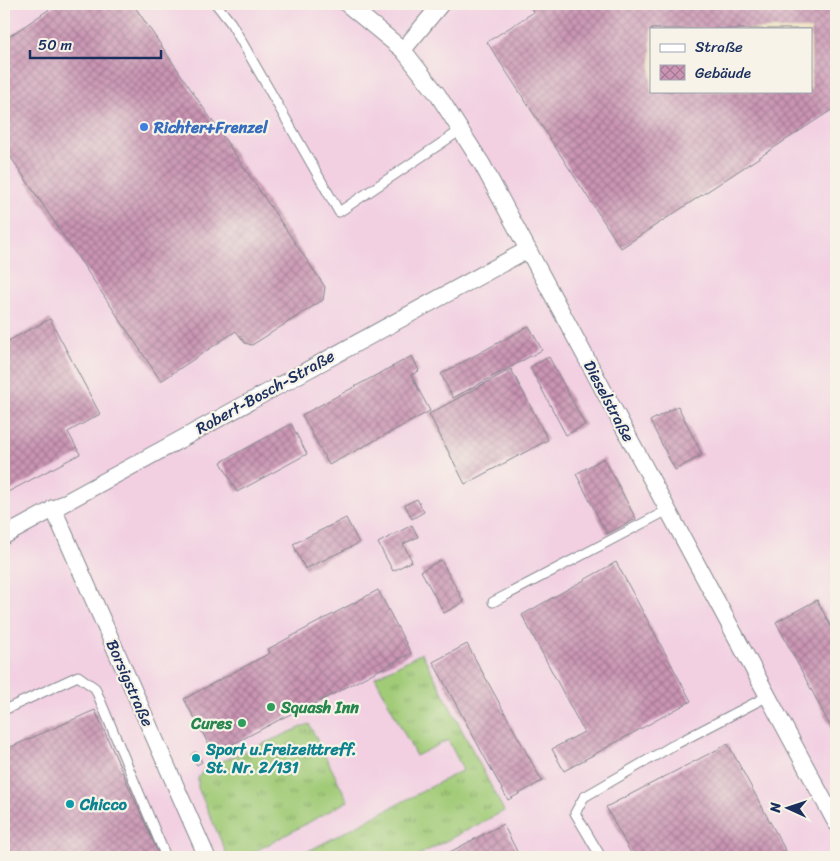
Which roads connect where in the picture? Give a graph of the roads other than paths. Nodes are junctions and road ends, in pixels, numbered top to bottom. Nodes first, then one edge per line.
1 (216, 4) edge
2 (347, 4) edge
3 (441, 4) edge
4 (403, 50) junction
5 (460, 130) junction
6 (527, 250) junction
7 (53, 508) junction
8 (668, 510) junction
9 (4, 536) edge
10 (493, 602) dead end
11 (768, 696) junction
12 (4, 710) edge
13 (836, 823) edge
14 (166, 857) edge
15 (207, 857) edge
16 (601, 857) edge

1 - 5 lane
2 - 4 street, Dieselstraße
3 - 4 street
4 - 5 street, Dieselstraße
5 - 6 street, Dieselstraße
6 - 7 street, Robert-Bosch-Straße
6 - 8 street, Dieselstraße
7 - 9 street, Robert-Bosch-Straße
7 - 15 street, Borsigstraße
8 - 10 lane
8 - 11 street, Dieselstraße
11 - 13 street, Dieselstraße
11 - 16 lane
12 - 14 lane

